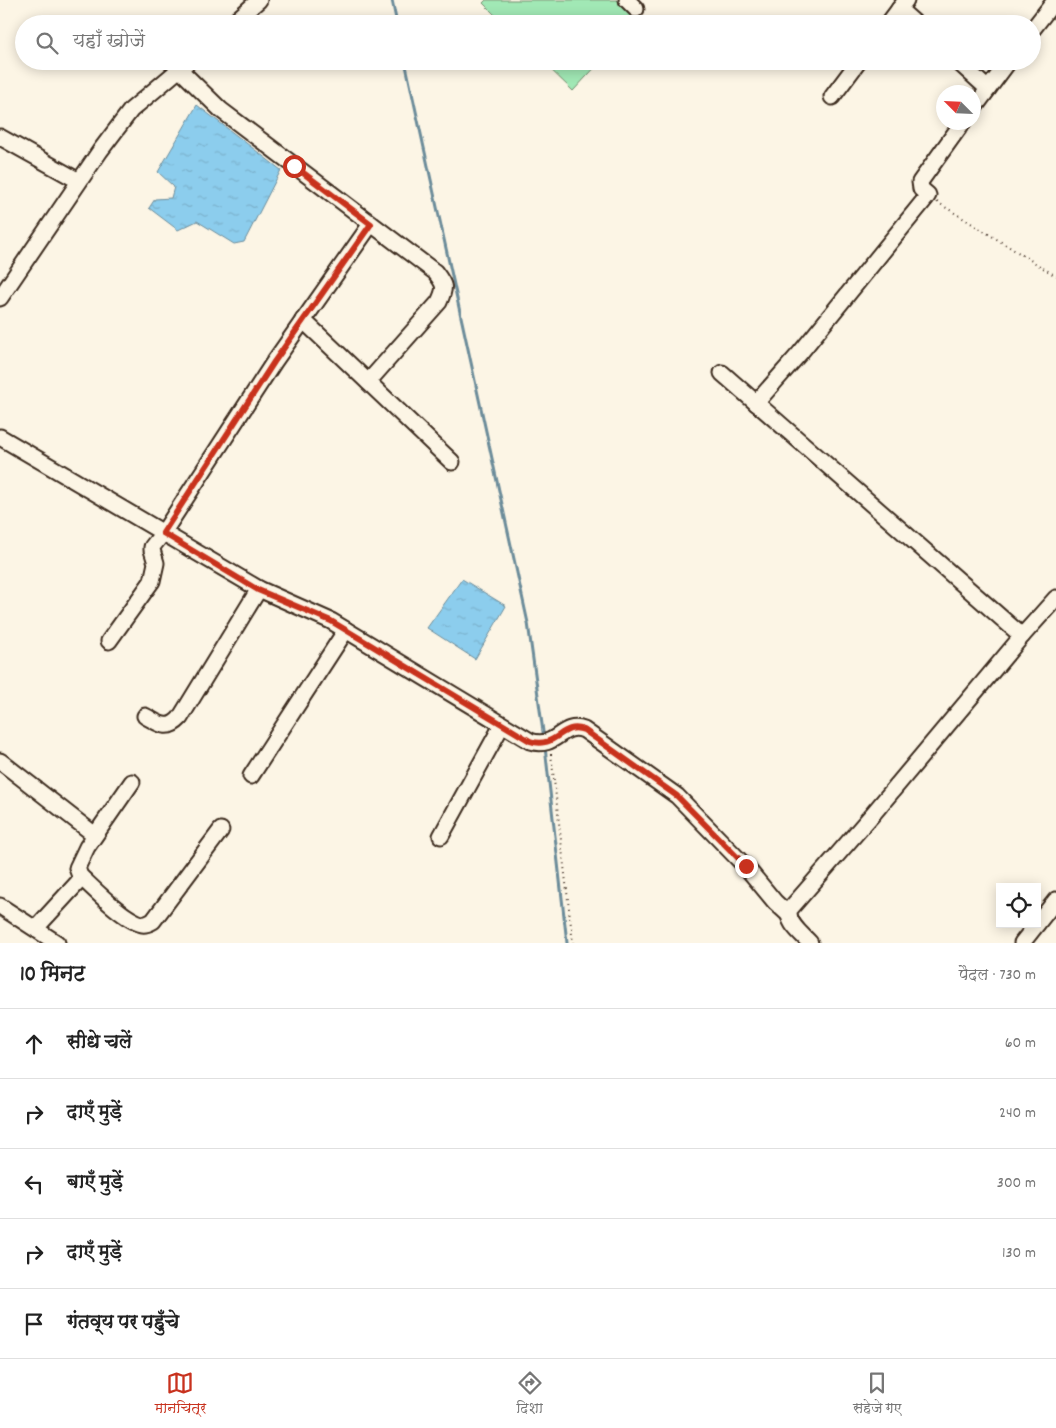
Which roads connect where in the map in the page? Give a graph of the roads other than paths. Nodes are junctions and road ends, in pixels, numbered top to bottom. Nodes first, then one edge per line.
1 (259, 0) edge
2 (1053, 3) edge
3 (902, 4) edge
4 (242, 15) edge
5 (894, 15) edge
6 (910, 15) edge
7 (1041, 18) edge
8 (178, 70) edge
9 (188, 70) edge
10 (852, 70) edge
11 (967, 70) edge
12 (1002, 70) edge
13 (988, 89) junction
14 (832, 97) dead end
15 (981, 98) edge
16 (957, 130) edge
17 (0, 137) edge
18 (80, 181) junction
19 (371, 224) junction
20 (0, 298) edge
21 (303, 320) junction
22 (722, 373) dead end
23 (368, 382) junction
24 (756, 403) junction
25 (0, 437) edge
26 (452, 462) dead end
27 (163, 533) junction
28 (258, 590) junction
29 (1056, 598) edge
30 (346, 630) junction
31 (1022, 636) junction
32 (109, 641) dead end
33 (145, 716) dead end
34 (502, 725) junction
35 (0, 761) edge
36 (251, 776) dead end
37 (132, 782) dead end
38 (221, 830) dead end
39 (95, 835) junction
40 (441, 836) dead end
41 (82, 878) junction
42 (1056, 900) edge
43 (0, 906) edge
44 (788, 914) junction
45 (1041, 919) edge
46 (36, 928) junction
47 (1034, 928) edge
48 (57, 943) edge
49 (810, 943) edge
50 (1022, 943) edge

1 - 4 street
2 - 7 street
3 - 5 street
3 - 6 street
8 - 18 street
9 - 19 street
10 - 14 street
11 - 13 street
12 - 13 street
13 - 15 street
16 - 24 street
17 - 18 street
18 - 20 street
19 - 21 street
19 - 23 street
21 - 23 street
21 - 27 street
22 - 24 street
23 - 26 street
24 - 31 street
25 - 27 street
27 - 28 street
27 - 32 street
28 - 30 street
28 - 33 street
29 - 31 street
30 - 34 street
30 - 36 street
31 - 44 street
34 - 40 street
34 - 44 street
35 - 39 street
37 - 39 street
38 - 41 street
39 - 41 street
41 - 46 street
42 - 45 street
43 - 46 street
44 - 49 street
46 - 48 street
47 - 50 street

